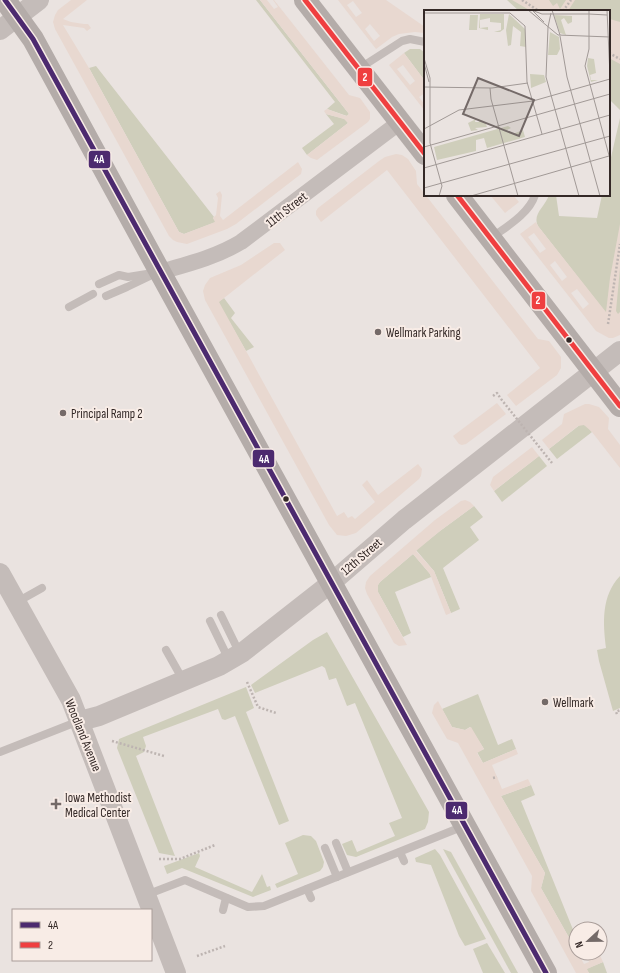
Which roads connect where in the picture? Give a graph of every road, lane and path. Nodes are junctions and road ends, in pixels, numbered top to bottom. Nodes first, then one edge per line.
1 (39, 0) edge
2 (305, 0) edge
3 (522, 0) edge
4 (571, 0) edge
5 (11, 8) edge
6 (538, 10) edge
7 (565, 10) edge
8 (0, 30) edge
9 (424, 42) edge
10 (610, 53) edge
11 (620, 59) edge
12 (359, 68) junction
13 (400, 122) junction
14 (424, 153) edge
15 (458, 196) edge
16 (535, 196) edge
17 (491, 239) junction
18 (620, 244) edge
19 (160, 272) junction
20 (99, 284) dead end
21 (93, 294) dead end
22 (106, 296) dead end
23 (69, 307) dead end
24 (608, 324) dead end
25 (620, 351) edge
26 (594, 372) junction
27 (493, 396) dead end
28 (620, 406) edge
29 (552, 463) dead end
30 (0, 573) edge
31 (331, 582) junction
32 (42, 588) dead end
33 (16, 603) junction
34 (221, 615) dead end
35 (210, 621) dead end
36 (166, 650) dead end
37 (234, 657) junction
38 (184, 680) junction
39 (247, 682) dead end
40 (620, 710) edge
41 (276, 713) dead end
42 (617, 714) dead end
43 (80, 721) junction
44 (112, 741) dead end
45 (0, 752) edge
46 (164, 756) dead end
47 (497, 777) dead end
48 (493, 778) dead end
49 (465, 825) junction
50 (336, 843) dead end
51 (215, 845) dead end
52 (325, 848) dead end
53 (400, 852) junction
54 (159, 859) dead end
55 (404, 862) dead end
56 (348, 872) junction
57 (337, 877) junction
58 (307, 889) junction
59 (146, 894) junction
60 (226, 898) junction
61 (311, 898) dead end
62 (152, 909) edge
63 (152, 910) edge
64 (223, 910) dead end
65 (225, 946) dead end
66 (197, 956) dead end
67 (176, 973) edge
68 (546, 973) edge

1 - 5 street
2 - 12 main road
3 - 6 path
4 - 7 path
5 - 8 street
5 - 19 main road
9 - 12 lane
10 - 11 path
12 - 13 main road
13 - 14 main road
13 - 19 street, 11th Street
15 - 17 main road
16 - 17 lane
17 - 26 main road
18 - 24 path
19 - 20 lane
19 - 22 lane
19 - 31 main road
21 - 23 lane
25 - 26 street, 12th Street
26 - 28 main road
26 - 31 street, 12th Street
27 - 29 path, bridge
30 - 33 street, Woodland Avenue
31 - 37 street, 12th Street
31 - 49 main road
32 - 33 lane
33 - 43 street, Woodland Avenue
34 - 37 lane
35 - 37 lane
36 - 38 lane
37 - 38 street, 12th Street
38 - 43 street, 12th Street
39 - 41 path
40 - 42 path
43 - 45 lane
43 - 59 street, Woodland Avenue
44 - 46 path
47 - 48 path
49 - 53 lane
49 - 68 main road
50 - 56 lane
51 - 54 path
52 - 57 lane
53 - 55 lane
53 - 56 lane
56 - 57 lane
57 - 58 lane
58 - 60 lane
58 - 61 lane
59 - 60 lane
59 - 62 street, Woodland Avenue
60 - 64 lane
63 - 67 street, Woodland Avenue
65 - 66 path

